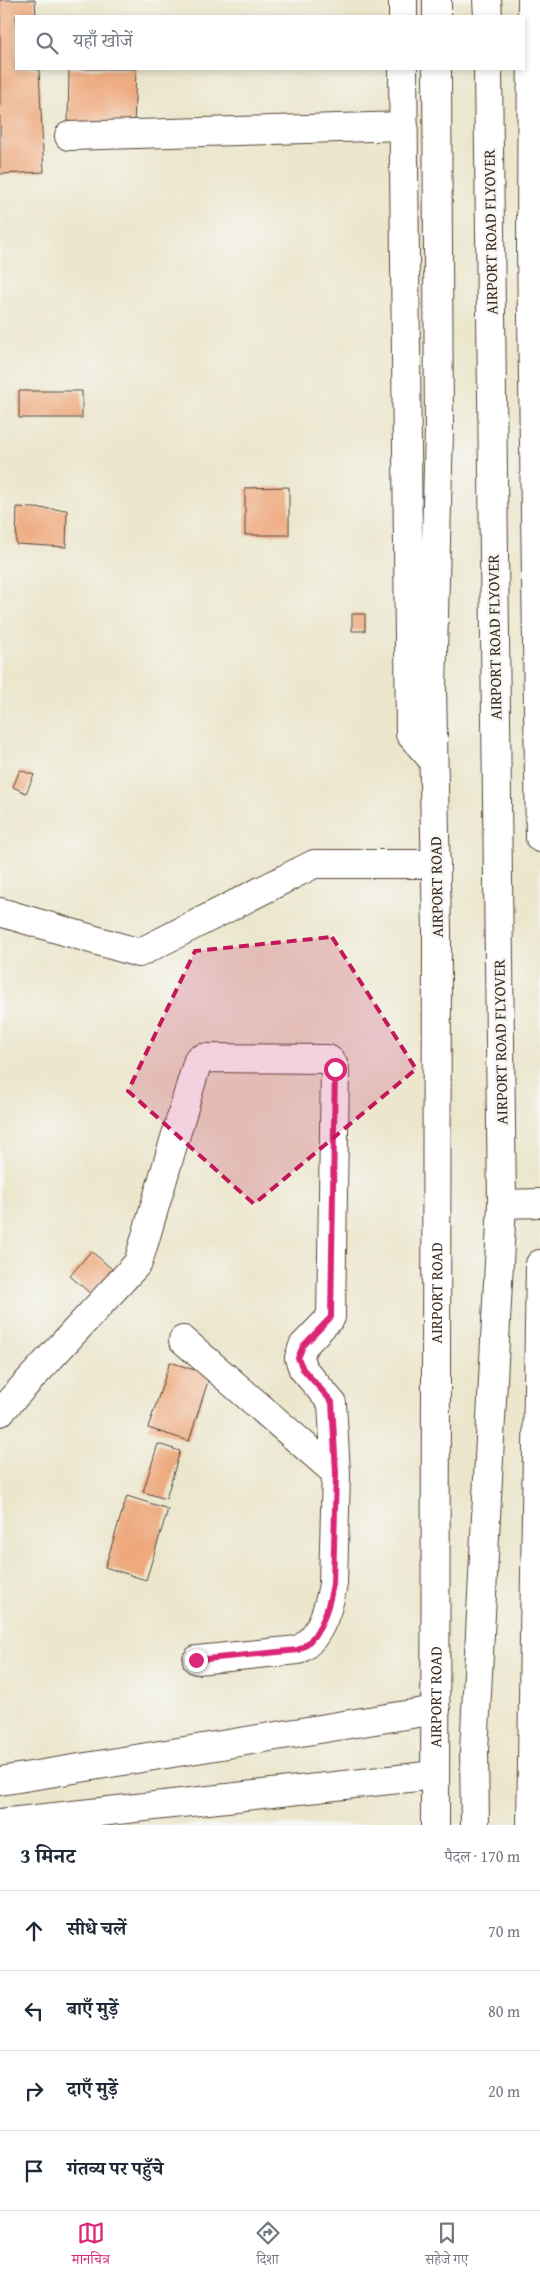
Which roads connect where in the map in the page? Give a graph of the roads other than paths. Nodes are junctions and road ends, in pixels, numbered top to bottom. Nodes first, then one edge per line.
1 (403, 0) edge
2 (436, 0) edge
3 (488, 0) edge
4 (532, 0) edge
5 (403, 15) edge
6 (437, 15) edge
7 (488, 15) edge
8 (403, 70) edge
9 (437, 70) edge
10 (488, 70) edge
11 (404, 126) junction
12 (69, 136) dead end
13 (535, 249) edge
14 (538, 581) edge
15 (432, 759) junction
16 (540, 838) edge
17 (436, 864) junction
18 (0, 912) edge
19 (540, 1203) edge
20 (502, 1204) junction
21 (540, 1264) edge
22 (183, 1340) dead end
23 (0, 1412) edge
24 (336, 1473) junction
25 (196, 1660) dead end
26 (436, 1710) junction
27 (436, 1775) junction
28 (0, 1781) edge
29 (0, 1823) edge
30 (435, 1825) edge
31 (475, 1825) edge
32 (531, 1825) edge

1 - 5 street
2 - 6 street
3 - 7 street
4 - 13 street
8 - 11 street
9 - 15 street
10 - 20 street, AIRPORT ROAD FLYOVER
11 - 12 street
11 - 15 street
13 - 14 street
14 - 16 street
15 - 17 street, AIRPORT ROAD
17 - 18 street
17 - 26 street, AIRPORT ROAD
19 - 20 street
20 - 31 street, AIRPORT ROAD FLYOVER
21 - 32 street
22 - 24 street
23 - 24 street
24 - 25 street
26 - 27 street, AIRPORT ROAD
26 - 28 street
27 - 29 street
27 - 30 street, AIRPORT ROAD

